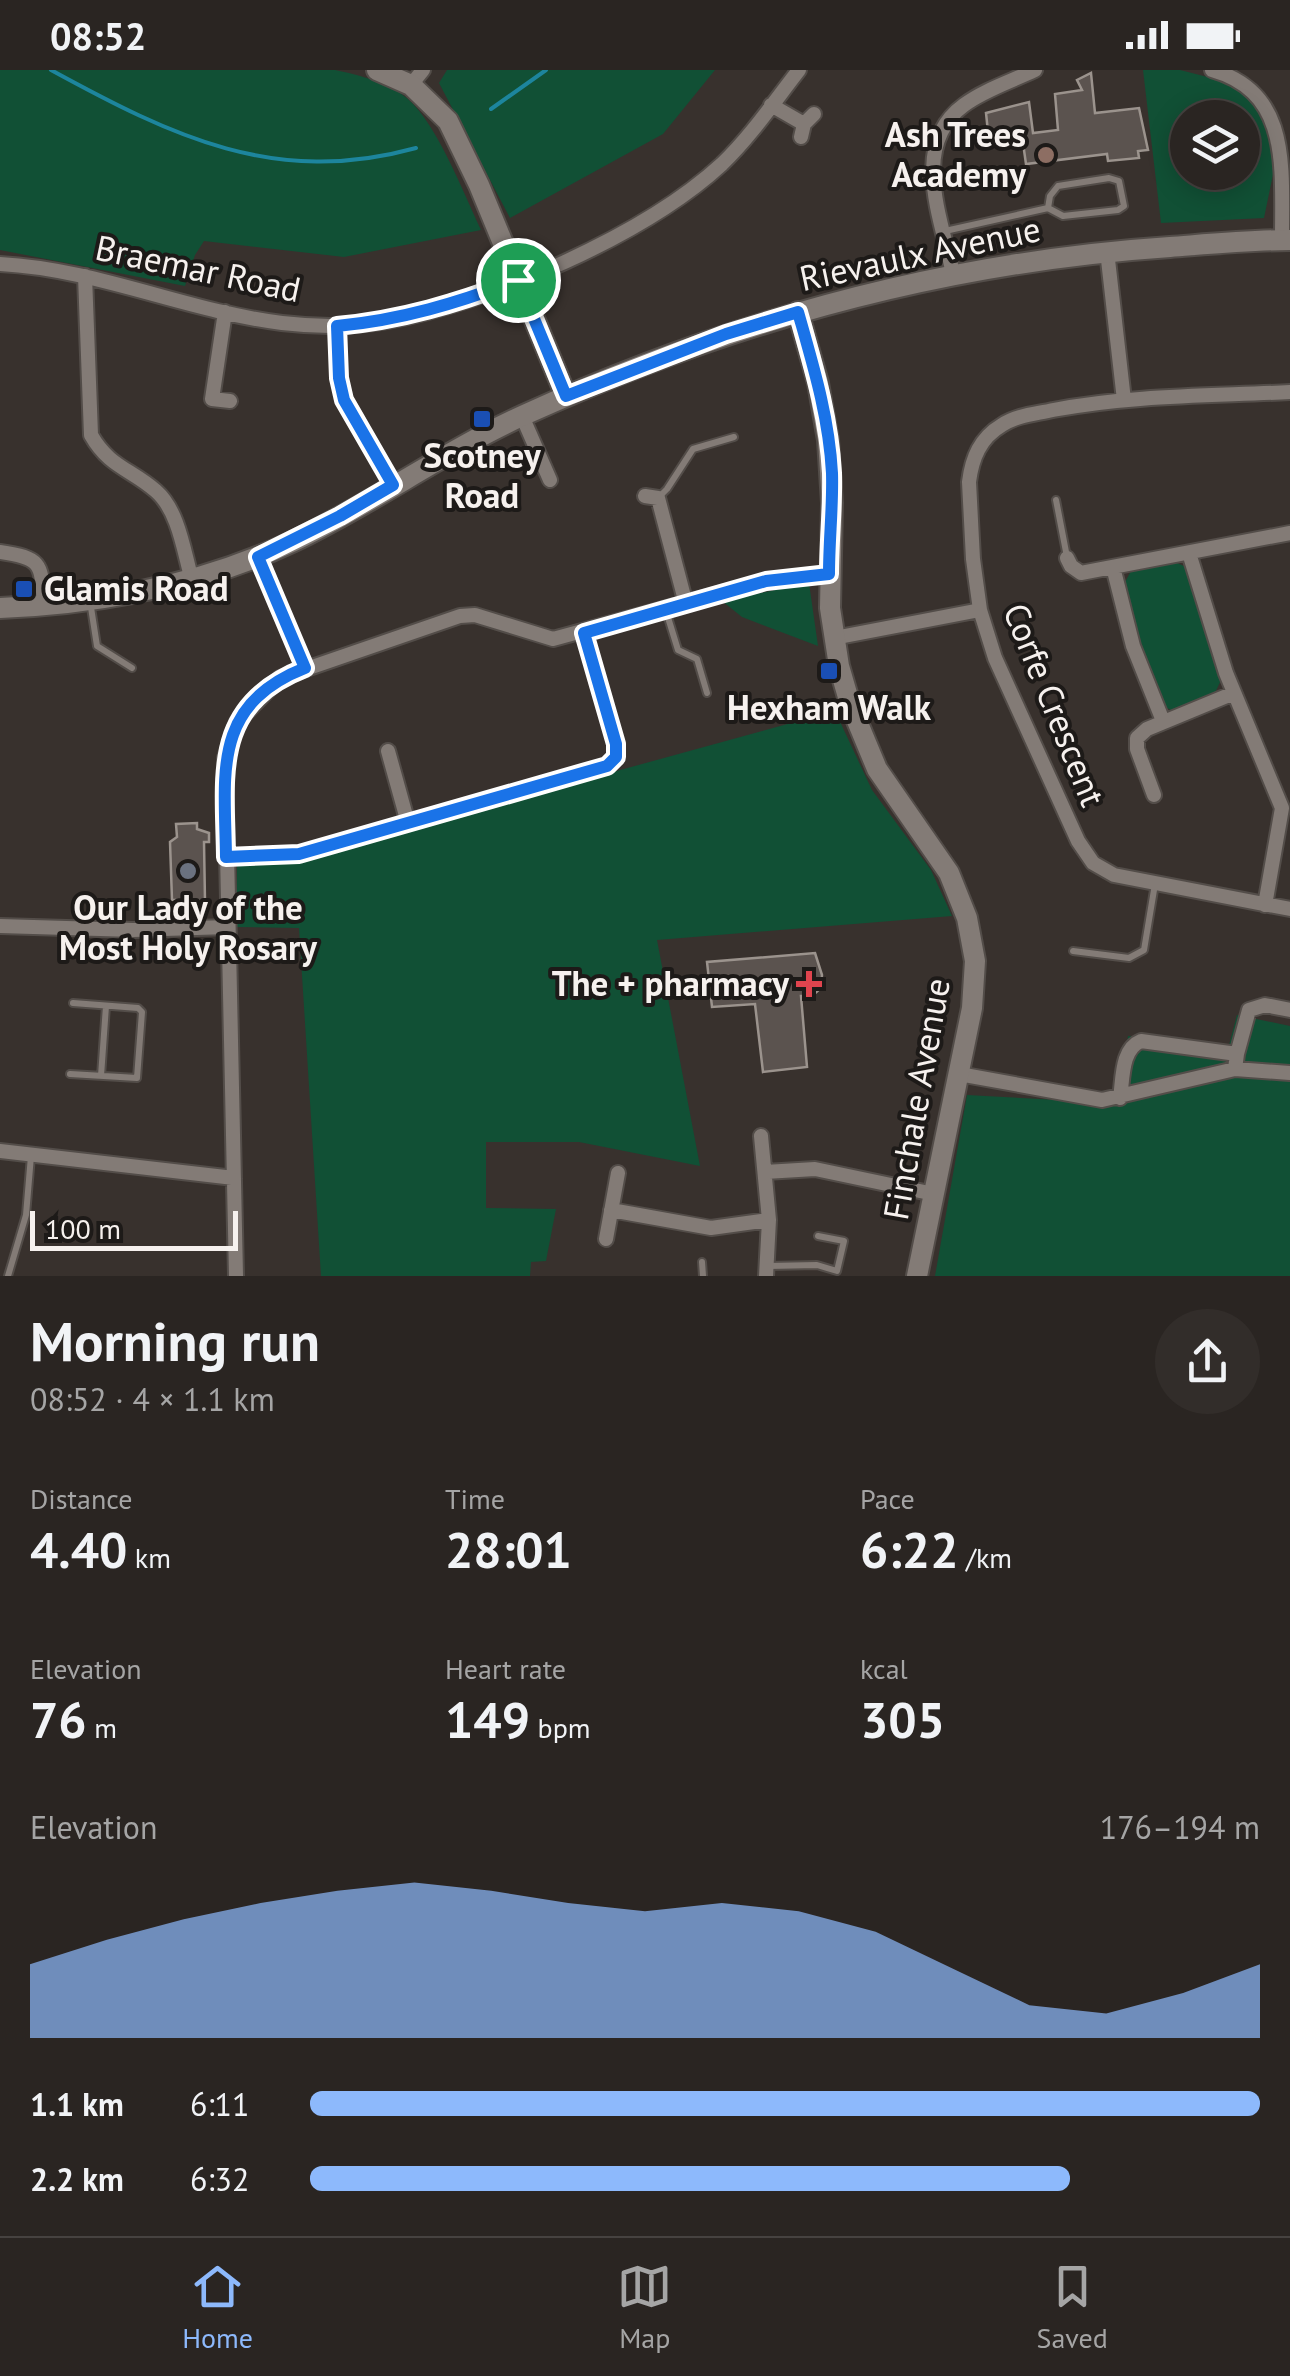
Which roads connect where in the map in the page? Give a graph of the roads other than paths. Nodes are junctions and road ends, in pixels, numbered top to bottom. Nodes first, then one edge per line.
1 (376, 70) edge
2 (799, 70) edge
3 (1035, 70) edge
4 (1212, 70) edge
5 (417, 78) edge
6 (771, 105) junction
7 (807, 125) dead end
8 (1048, 208) junction
9 (944, 230) junction
10 (1286, 240) edge
11 (1107, 251) junction
12 (0, 264) edge
13 (953, 274) junction
14 (85, 276) junction
15 (508, 284) junction
16 (225, 312) junction
17 (798, 312) junction
18 (337, 326) junction
19 (1290, 392) edge
20 (566, 396) junction
21 (1124, 400) junction
22 (230, 402) dead end
23 (522, 416) junction
24 (734, 438) dead end
25 (550, 480) dead end
26 (393, 485) junction
27 (651, 497) joint
28 (1056, 500) dead end
29 (1290, 533) edge
30 (0, 552) edge
31 (1189, 553) junction
32 (258, 557) junction
33 (1067, 558) joint
34 (1113, 567) junction
35 (829, 574) junction
36 (192, 580) junction
37 (90, 600) junction
38 (686, 604) junction
39 (44, 606) junction
40 (0, 608) edge
41 (666, 610) junction
42 (980, 610) junction
43 (584, 633) junction
44 (834, 638) junction
45 (132, 668) dead end
46 (305, 668) junction
47 (706, 693) dead end
48 (1234, 693) junction
49 (1163, 722) junction
50 (388, 751) dead end
51 (1154, 796) dead end
52 (408, 823) junction
53 (1284, 839) edge
54 (226, 857) junction
55 (1155, 883) junction
56 (1265, 904) junction
57 (1, 906) edge
58 (1290, 910) edge
59 (0, 925) edge
60 (228, 927) junction
61 (1073, 951) dead end
62 (74, 1003) dead end
63 (106, 1006) junction
64 (1290, 1010) edge
65 (1236, 1062) junction
66 (1290, 1073) edge
67 (70, 1074) dead end
68 (959, 1074) junction
69 (101, 1076) junction
70 (1120, 1098) junction
71 (760, 1136) dead end
72 (0, 1151) edge
73 (31, 1155) junction
74 (765, 1172) junction
75 (618, 1173) dead end
76 (234, 1178) junction
77 (934, 1194) junction
78 (611, 1210) junction
79 (769, 1220) junction
80 (818, 1236) dead end
81 (606, 1239) dead end
82 (702, 1262) dead end
83 (766, 1271) edge
84 (836, 1273) edge
85 (8, 1276) edge
86 (236, 1276) edge
87 (703, 1276) edge
88 (917, 1276) edge

1 - 5 street
2 - 6 street, Braemar Road
3 - 9 street
4 - 10 street
5 - 15 street
6 - 7 street
6 - 15 street, Braemar Road
8 - 8 lane
8 - 9 lane
9 - 13 street
10 - 11 street, Rievaulx Avenue
11 - 13 street, Rievaulx Avenue
11 - 21 street
12 - 14 street, Braemar Road
13 - 17 street, Rievaulx Avenue
14 - 16 street, Braemar Road
14 - 36 street
15 - 18 street, Braemar Road
15 - 20 street
16 - 18 street, Braemar Road
16 - 22 street
17 - 20 street, Rievaulx Avenue
17 - 35 street, Finchale Avenue
18 - 26 street
19 - 21 street, Corfe Crescent
20 - 23 street, Rievaulx Avenue
21 - 42 street, Corfe Crescent
23 - 25 street
23 - 26 street, Rievaulx Avenue
24 - 27 lane
26 - 32 street, Rievaulx Avenue
27 - 38 street
28 - 33 lane
29 - 31 street
30 - 39 street
31 - 34 street
31 - 48 street
32 - 36 street, Rievaulx Avenue
32 - 46 street
33 - 34 street
34 - 49 street
35 - 38 street
35 - 44 street, Finchale Avenue
36 - 37 street, Rievaulx Avenue
37 - 39 street, Rievaulx Avenue
37 - 45 lane
38 - 41 street
39 - 40 street, Rievaulx Avenue
41 - 43 street
41 - 47 lane
42 - 44 street
42 - 55 street, Corfe Crescent
43 - 46 street
43 - 52 street
44 - 68 street, Finchale Avenue
46 - 54 street
48 - 49 street
48 - 53 street
49 - 51 street
50 - 52 street
52 - 54 street
53 - 56 street
54 - 60 street
55 - 56 street, Corfe Crescent
55 - 61 lane
56 - 58 street, Corfe Crescent
57 - 59 street
59 - 60 street
60 - 76 street
62 - 63 lane
63 - 69 lane
63 - 69 lane
64 - 65 street
65 - 66 street
65 - 70 street
65 - 70 street
67 - 69 lane
68 - 70 street
68 - 77 street, Finchale Avenue
71 - 74 street
72 - 73 street
73 - 76 street
73 - 85 lane
74 - 77 street
74 - 79 street
75 - 78 street
76 - 86 street
77 - 88 street, Finchale Avenue
78 - 79 street
78 - 81 street
79 - 83 street
80 - 84 lane
82 - 87 lane
83 - 84 lane

